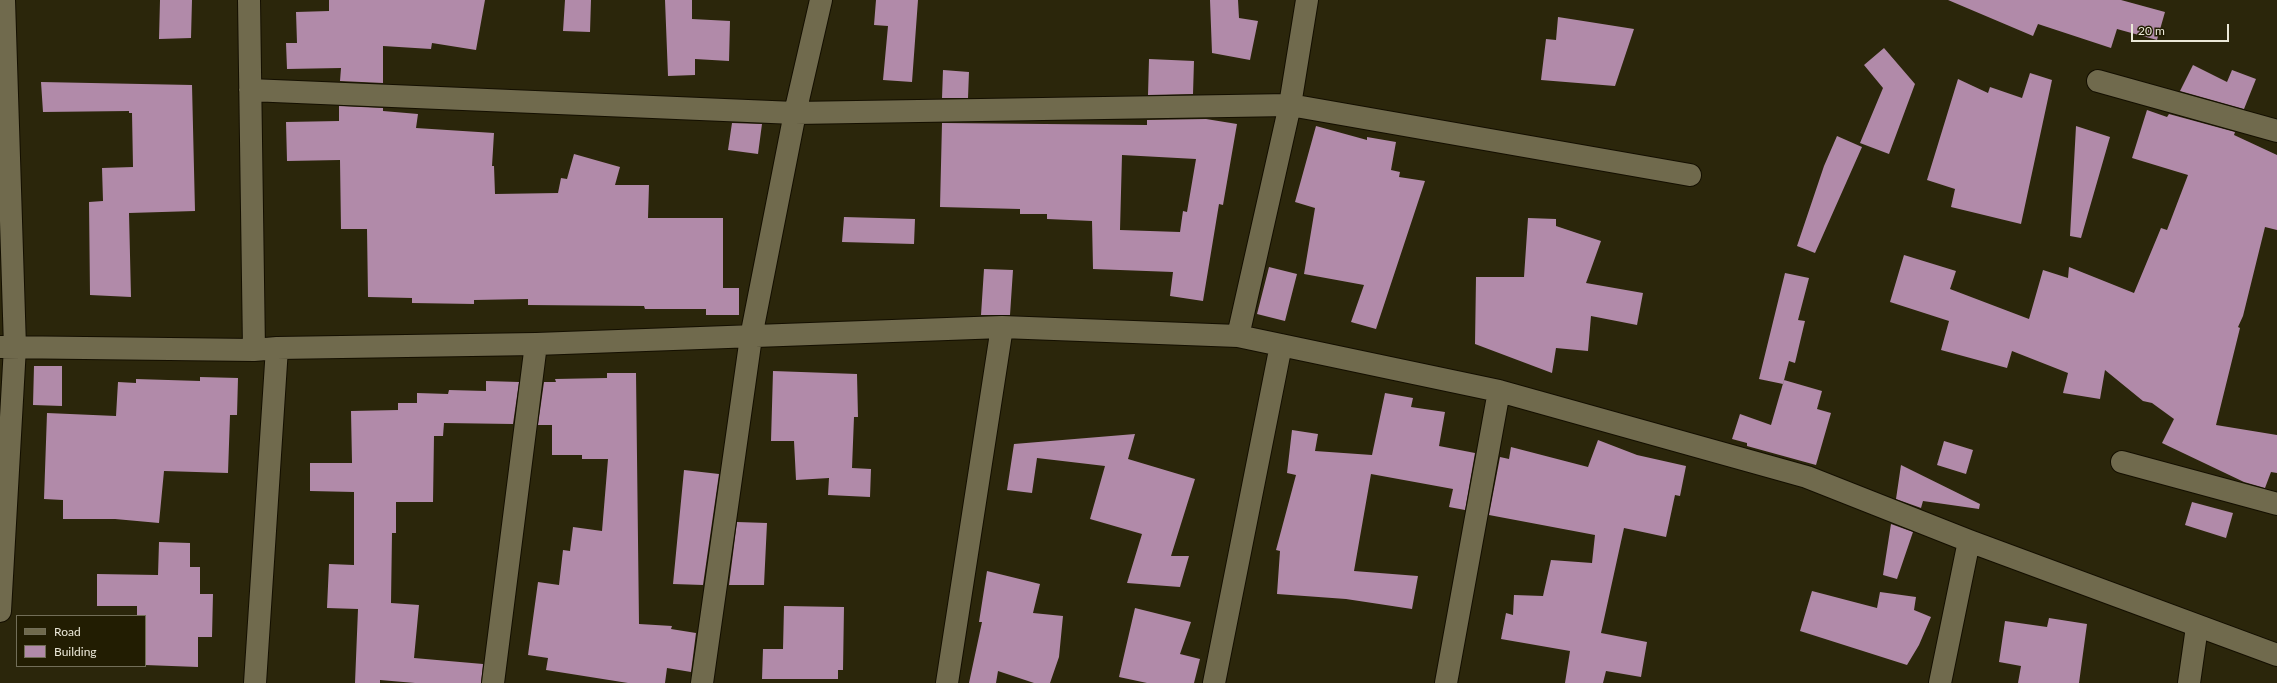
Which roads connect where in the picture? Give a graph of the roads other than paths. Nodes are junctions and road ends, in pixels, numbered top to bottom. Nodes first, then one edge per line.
1 (4, 0) edge
2 (248, 0) edge
3 (821, 0) edge
4 (1307, 0) edge
5 (2098, 81) dead end
6 (250, 90) junction
7 (1290, 105) junction
8 (795, 113) junction
9 (2277, 131) edge
10 (1690, 174) dead end
11 (1002, 327) junction
12 (750, 336) junction
13 (1238, 336) junction
14 (536, 344) junction
15 (1281, 345) junction
16 (8, 347) edge
17 (277, 348) junction
18 (254, 350) junction
19 (1499, 391) junction
20 (2122, 462) dead end
21 (2277, 504) edge
22 (1969, 541) junction
23 (0, 611) edge
24 (2197, 627) junction
25 (2277, 655) edge
26 (255, 683) edge
27 (493, 683) edge
28 (702, 683) edge
29 (947, 683) edge
30 (1214, 683) edge
31 (1446, 683) edge
32 (1940, 683) edge
33 (2188, 683) edge

1 - 16 street
2 - 6 street
3 - 8 street
4 - 7 street
5 - 9 street
6 - 8 street
6 - 18 street
7 - 8 street
7 - 10 street
7 - 13 street
8 - 12 street
11 - 12 street
11 - 13 street
11 - 29 street
12 - 14 street
12 - 28 street
13 - 15 street
14 - 17 street
14 - 27 street
15 - 19 street
15 - 30 street
16 - 18 street
16 - 23 street
17 - 18 street
17 - 26 street
19 - 22 street
19 - 31 street
20 - 21 street
22 - 24 street
22 - 32 street
24 - 25 street
24 - 33 street

